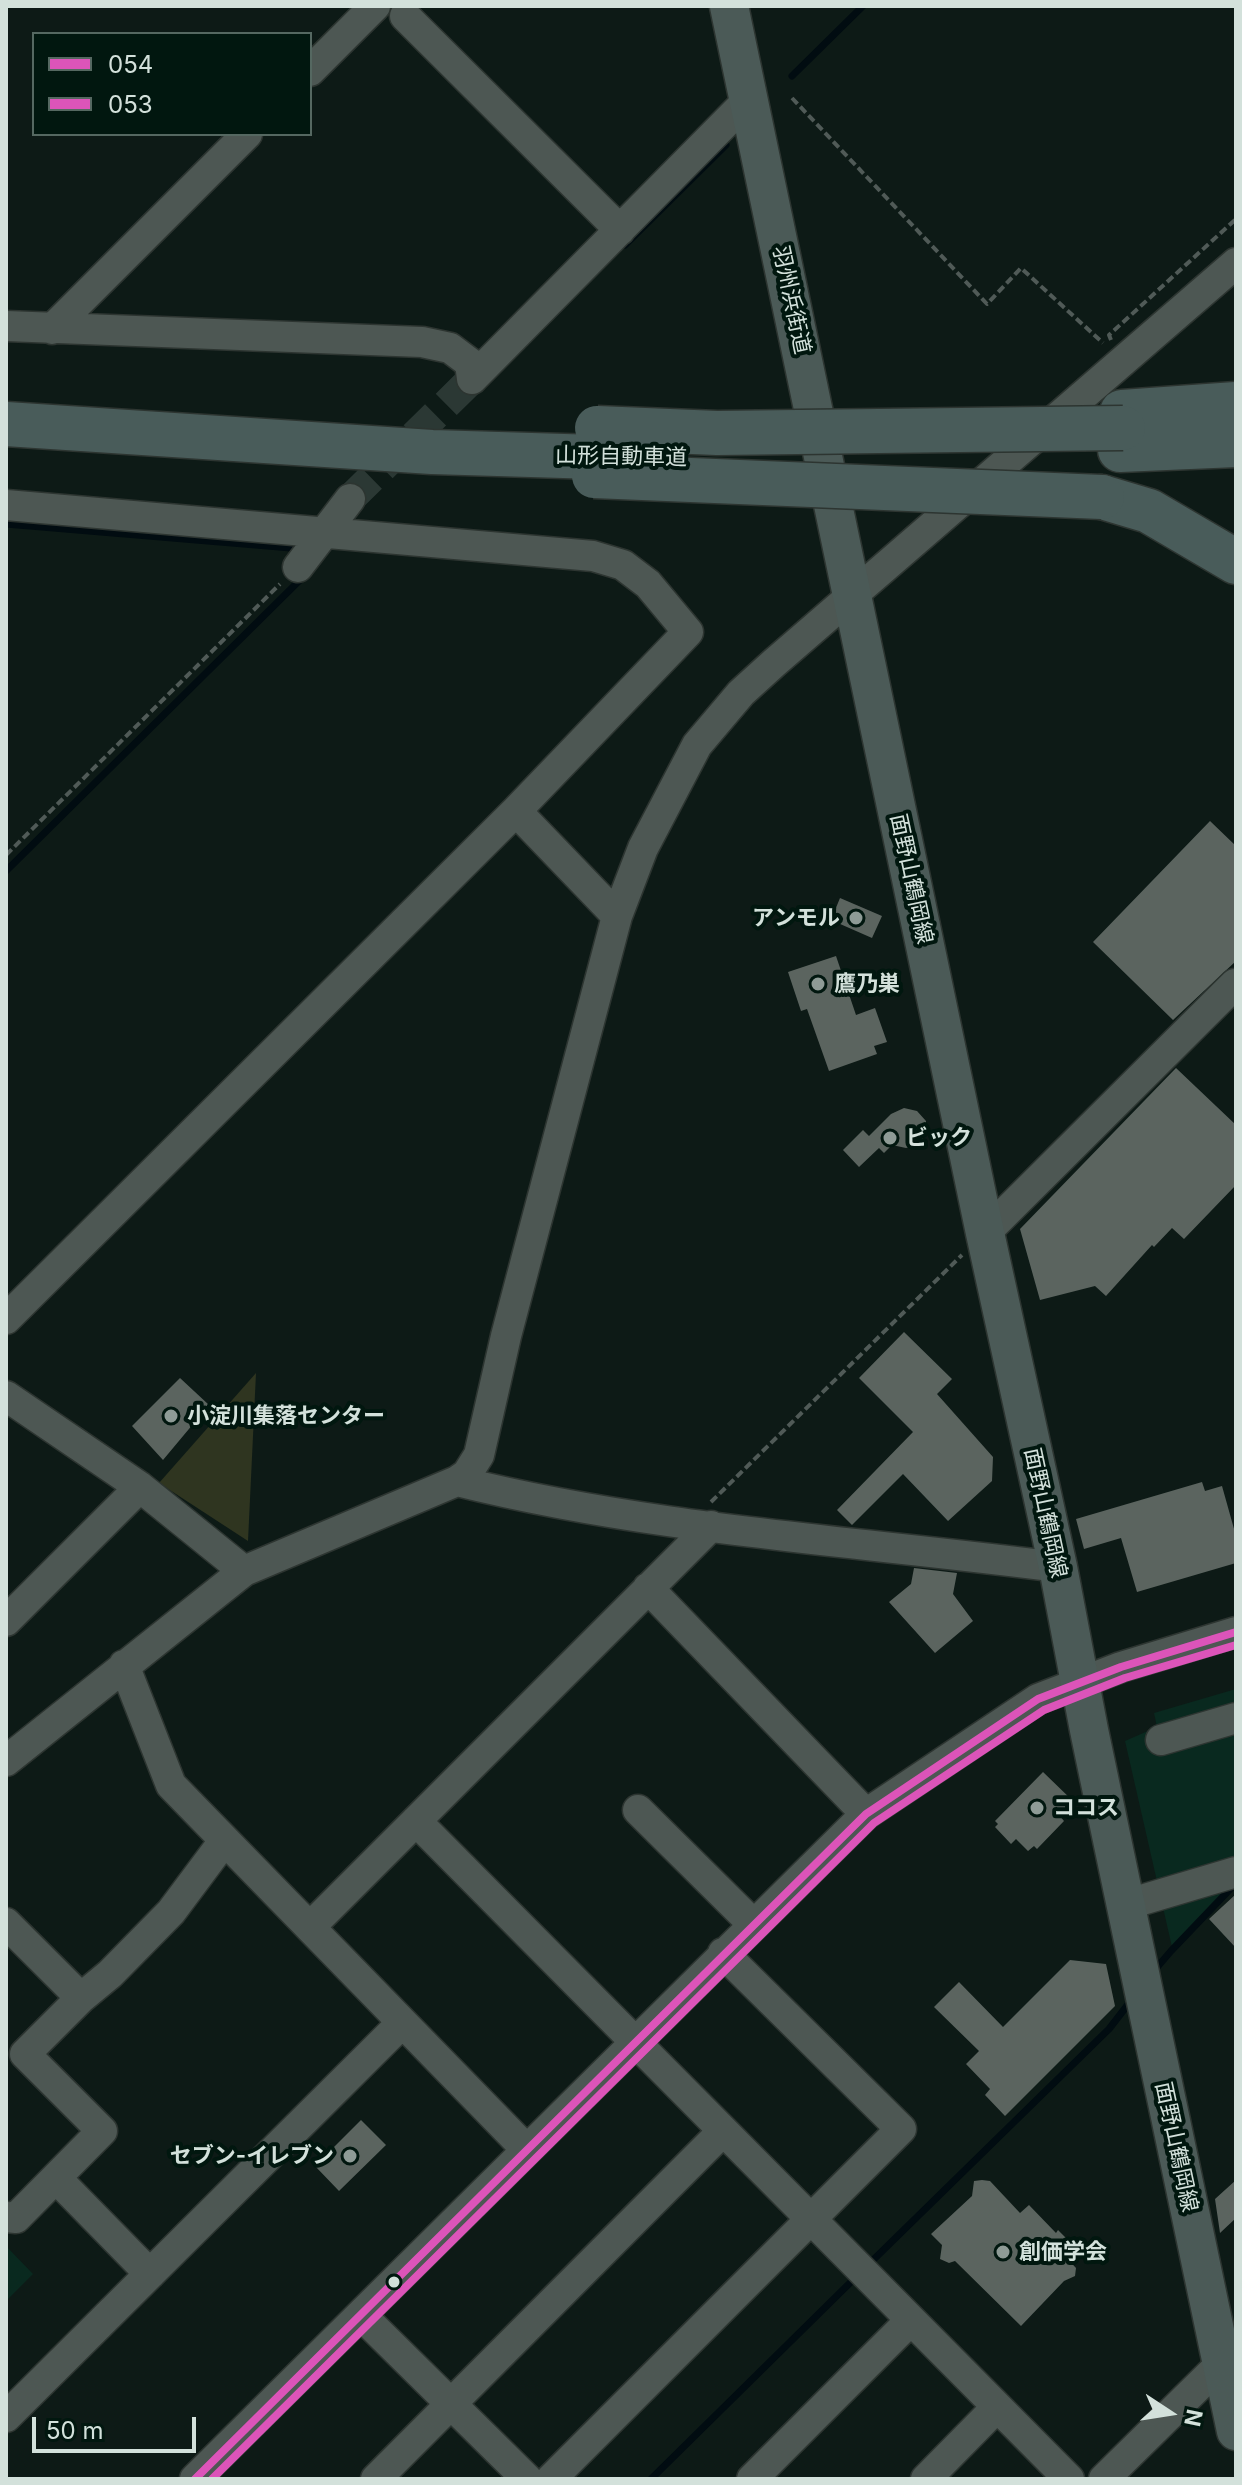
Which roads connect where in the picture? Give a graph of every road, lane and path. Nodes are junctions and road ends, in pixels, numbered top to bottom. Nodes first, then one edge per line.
1 (375, 6) edge
2 (729, 6) edge
3 (405, 16) dead end
4 (312, 69) edge
5 (792, 98) dead end
6 (749, 99) junction
7 (245, 136) edge
8 (1236, 219) edge
9 (620, 230) junction
10 (1236, 263) edge
11 (6, 326) edge
12 (52, 329) junction
13 (1122, 361) junction
14 (6, 398) edge
15 (1236, 404) edge
16 (6, 424) edge
17 (1236, 424) edge
18 (1122, 430) junction
19 (1236, 445) edge
20 (596, 454) junction
21 (350, 499) tunnel mouth
22 (6, 505) edge
23 (326, 531) junction
24 (1236, 562) edge
25 (298, 567) joint
26 (853, 595) junction
27 (516, 811) junction
28 (6, 855) edge
29 (617, 916) junction
30 (1236, 984) edge
31 (985, 1233) junction
32 (6, 1319) edge
33 (9, 1403) edge
34 (457, 1481) junction
35 (140, 1487) junction
36 (700, 1525) junction
37 (1058, 1567) junction
38 (244, 1571) junction
39 (648, 1588) junction
40 (6, 1621) edge
41 (1236, 1632) edge
42 (124, 1665) junction
43 (1079, 1682) junction
44 (1236, 1718) edge
45 (1161, 1740) dead end
46 (6, 1761) edge
47 (638, 1810) dead end
48 (866, 1814) junction
49 (416, 1821) junction
50 (224, 1841) junction
51 (1236, 1872) edge
52 (1125, 1905) junction
53 (6, 1923) edge
54 (752, 1923) junction
55 (310, 1927) junction
56 (723, 1953) junction
57 (81, 1998) junction
58 (402, 2023) junction
59 (634, 2042) junction
60 (723, 2131) junction
61 (526, 2149) junction
62 (56, 2178) junction
63 (6, 2217) edge
64 (810, 2219) junction
65 (150, 2274) junction
66 (361, 2315) junction
67 (911, 2320) junction
68 (1228, 2357) edge
69 (452, 2403) junction
70 (997, 2407) junction
71 (6, 2417) edge
72 (1236, 2431) edge
73 (195, 2479) edge
74 (376, 2479) edge
75 (527, 2479) edge
76 (551, 2479) edge
77 (752, 2479) edge
78 (926, 2479) edge
79 (1069, 2479) edge
80 (1104, 2479) edge

1 - 4 street
2 - 6 main road, 羽州浜街道
3 - 9 street
5 - 13 path
6 - 9 street
6 - 26 main road, 羽州浜街道
7 - 12 street
8 - 13 path
9 - 12 street
10 - 13 street
11 - 12 street
13 - 26 street
14 - 20 highway, 山形自動車道
15 - 18 highway
16 - 20 highway
17 - 18 highway
18 - 19 highway
18 - 20 highway, bridge
20 - 24 highway, bridge
21 - 23 street
22 - 23 street
23 - 25 street
23 - 27 street
25 - 28 path
26 - 29 street
26 - 31 main road, 面野山鶴岡線
27 - 29 street
27 - 32 street
29 - 34 street
30 - 31 street
31 - 36 path
31 - 37 main road, 面野山鶴岡線
33 - 35 street
34 - 36 street
34 - 38 street
35 - 38 street
35 - 40 street
36 - 37 street
36 - 39 street
37 - 43 main road, 面野山鶴岡線
38 - 42 street
39 - 48 street
39 - 49 street
41 - 43 street
42 - 46 street
42 - 50 street
43 - 48 street
43 - 52 main road, 面野山鶴岡線
44 - 45 street
47 - 54 street
48 - 54 street
49 - 55 street
49 - 59 street
50 - 55 street
50 - 57 street
51 - 52 street
52 - 68 main road, 面野山鶴岡線
53 - 57 street
54 - 56 street
55 - 58 street
56 - 59 street
56 - 64 street
57 - 62 street
58 - 61 street
58 - 65 street
59 - 60 street
59 - 61 street
60 - 64 street
60 - 69 street
61 - 66 street
62 - 63 street
62 - 65 street
64 - 67 street
64 - 76 street
65 - 71 street
66 - 69 street
66 - 73 street
67 - 70 street
67 - 77 street
68 - 72 main road, 面野山鶴岡線
68 - 80 street
69 - 74 street
69 - 75 street
70 - 78 street
70 - 79 street

